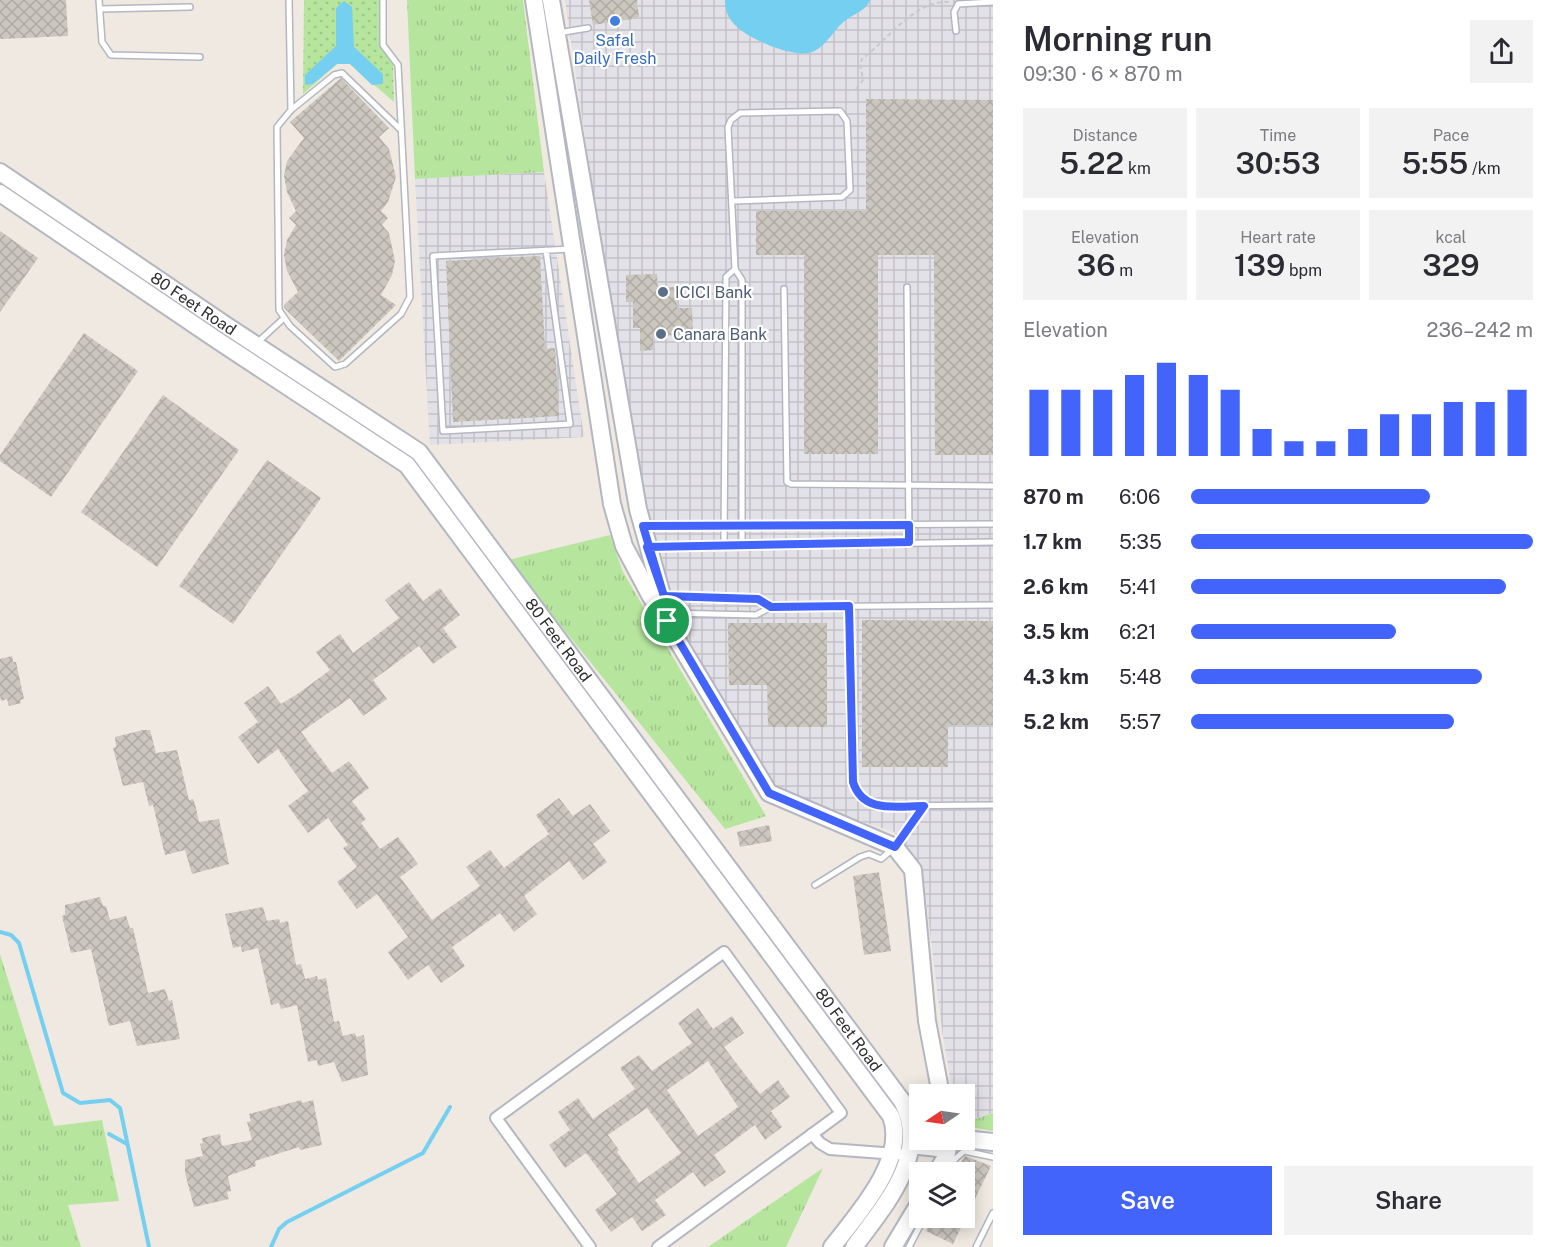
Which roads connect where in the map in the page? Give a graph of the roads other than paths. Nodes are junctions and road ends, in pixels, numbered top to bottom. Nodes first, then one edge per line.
1 (99, 0) edge
2 (289, 0) edge
3 (383, 0) edge
4 (534, 0) edge
5 (551, 0) edge
6 (993, 2) edge
7 (190, 7) dead end
8 (100, 9) junction
9 (588, 28) dead end
10 (956, 30) dead end
11 (548, 35) junction
12 (200, 57) dead end
13 (291, 110) junction
14 (401, 130) junction
15 (0, 172) edge
16 (0, 193) edge
17 (734, 201) junction
18 (573, 249) junction
19 (546, 250) junction
20 (735, 269) junction
21 (907, 287) dead end
22 (784, 289) dead end
23 (283, 319) junction
24 (255, 344) junction
25 (907, 486) junction
26 (993, 486) edge
27 (993, 524) edge
28 (725, 525) junction
29 (743, 525) junction
30 (909, 525) junction
31 (643, 526) junction
32 (909, 542) junction
33 (993, 542) edge
34 (742, 544) junction
35 (724, 545) junction
36 (647, 547) junction
37 (664, 596) junction
38 (993, 604) edge
39 (849, 606) junction
40 (771, 607) junction
41 (668, 617) junction
42 (993, 805) edge
43 (924, 806) junction
44 (895, 847) junction
45 (815, 885) dead end
46 (939, 1084) edge
47 (812, 1134) junction
48 (975, 1140) edge
49 (993, 1142) edge
50 (923, 1150) edge
51 (910, 1152) junction
52 (891, 1154) junction
53 (993, 1157) edge
54 (953, 1162) edge
55 (993, 1213) edge
56 (909, 1220) edge
57 (919, 1228) edge
58 (590, 1247) edge
59 (658, 1247) edge
60 (832, 1247) edge
61 (855, 1247) edge
62 (893, 1247) edge
63 (909, 1247) edge
64 (976, 1247) edge

1 - 8 lane
2 - 13 lane
3 - 14 lane
4 - 11 street
5 - 11 street
6 - 10 lane
7 - 8 lane
8 - 12 lane
9 - 11 lane
11 - 18 street
11 - 31 street
13 - 14 lane
13 - 23 lane
14 - 23 lane
15 - 24 street, 80 Feet Road
16 - 52 street, 80 Feet Road
17 - 17 lane
17 - 20 lane
18 - 19 lane
18 - 41 street
19 - 19 lane
20 - 28 lane
20 - 29 lane
21 - 25 lane
22 - 25 lane
23 - 24 lane
24 - 51 street, 80 Feet Road
25 - 26 lane
25 - 30 lane
27 - 30 lane
28 - 29 lane
28 - 31 lane
28 - 35 lane
29 - 30 lane
29 - 34 lane
30 - 32 lane
31 - 36 street
32 - 33 lane
32 - 34 lane
34 - 35 lane
35 - 36 lane
36 - 37 street
37 - 40 lane
37 - 41 street
38 - 39 lane
39 - 40 lane
39 - 43 lane
40 - 41 lane
41 - 44 street
42 - 43 lane
43 - 44 lane
44 - 45 lane
44 - 46 street
47 - 52 street
47 - 58 street
47 - 59 street
48 - 49 street
50 - 51 street
51 - 52 street
51 - 61 street, 80 Feet Road
52 - 60 street, 80 Feet Road
53 - 54 lane
55 - 64 lane
56 - 62 street
57 - 63 lane

